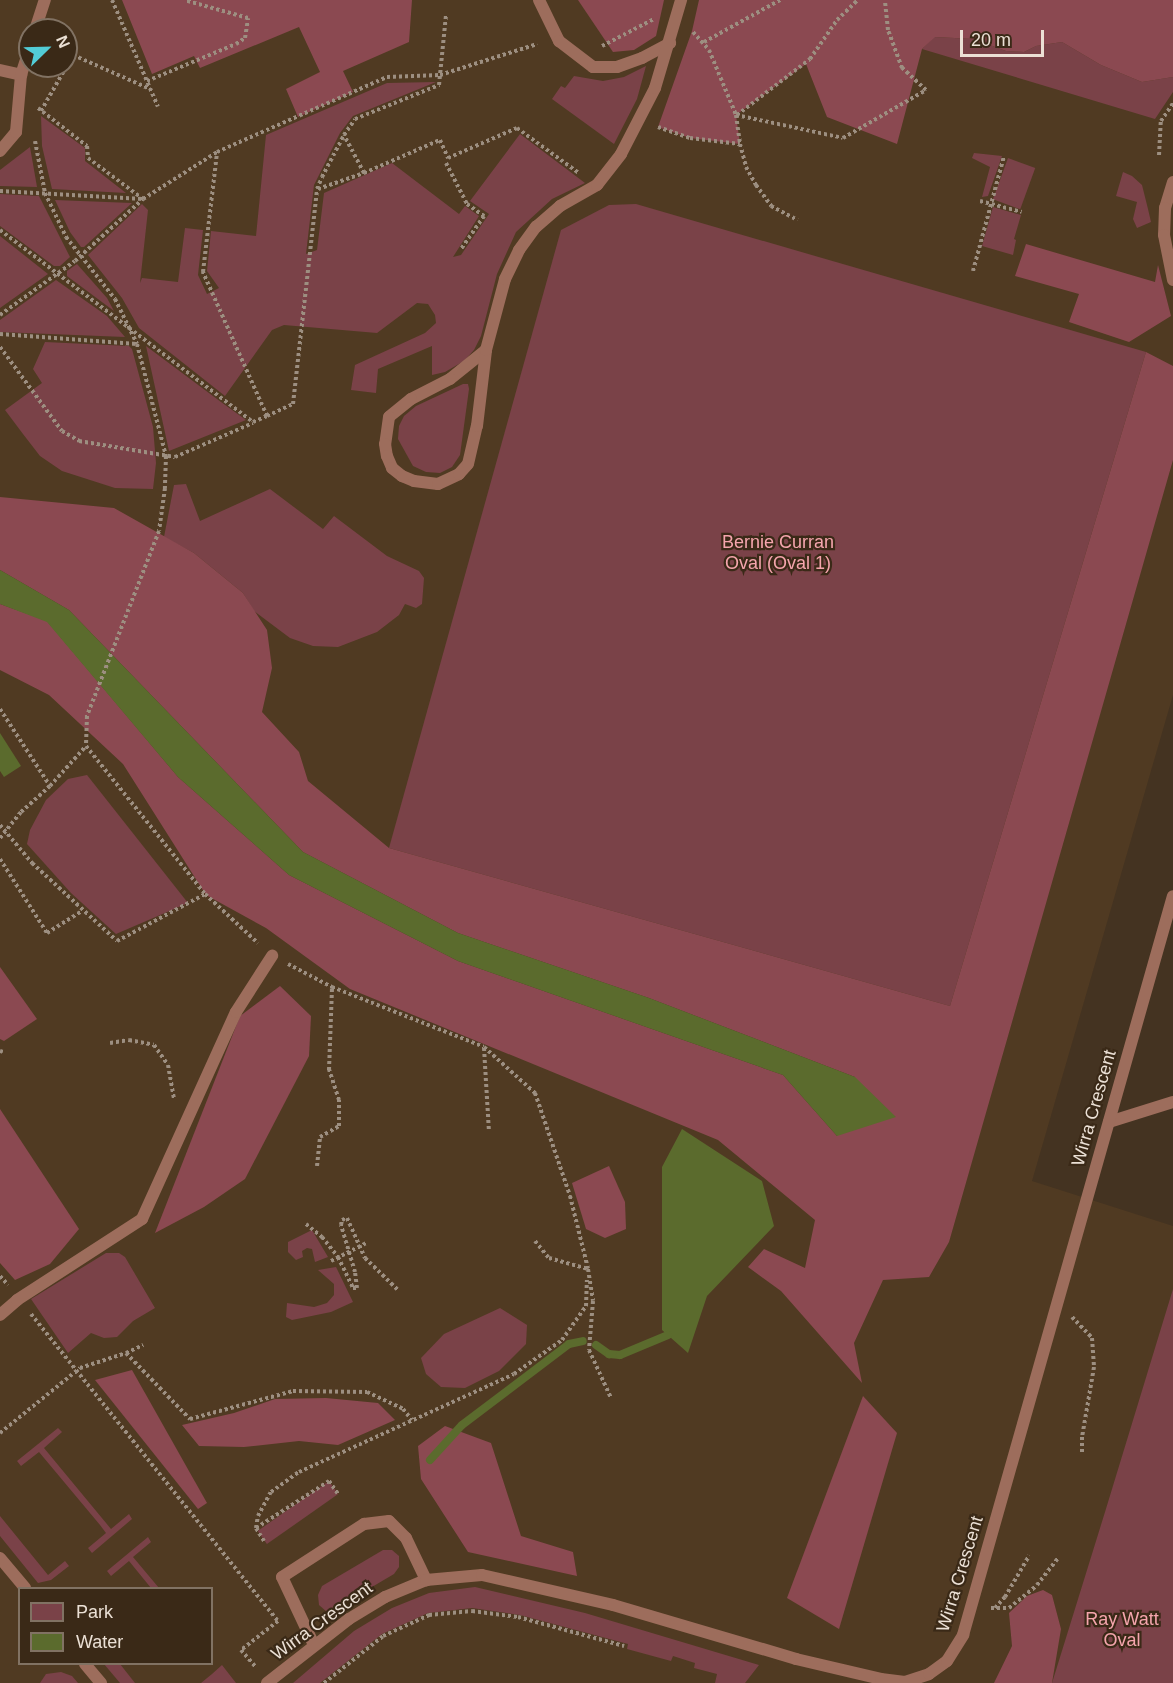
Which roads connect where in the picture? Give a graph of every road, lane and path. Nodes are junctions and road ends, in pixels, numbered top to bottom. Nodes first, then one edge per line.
1 (45, 0) edge
2 (112, 0) edge
3 (184, 0) edge
4 (539, 0) edge
5 (681, 0) edge
6 (780, 0) edge
7 (858, 0) edge
8 (885, 0) edge
9 (446, 15) dead end
10 (39, 18) edge
11 (655, 19) dead end
12 (692, 31) dead end
13 (705, 42) junction
14 (670, 43) junction
15 (537, 44) dead end
16 (573, 52) junction
17 (78, 57) edge
18 (0, 70) edge
19 (18, 74) edge
20 (440, 75) junction
21 (21, 78) edge
22 (60, 78) edge
23 (147, 81) junction
24 (150, 89) junction
25 (1173, 103) edge
26 (34, 105) dead end
27 (158, 107) dead end
28 (41, 111) junction
29 (736, 115) junction
30 (640, 120) junction
31 (344, 135) junction
32 (740, 144) junction
33 (0, 151) edge
34 (217, 152) junction
35 (1159, 155) dead end
36 (37, 156) dead end
37 (1004, 156) dead end
38 (446, 163) dead end
39 (364, 173) junction
40 (1173, 182) edge
41 (597, 186) junction
42 (317, 189) junction
43 (0, 191) edge
44 (45, 193) junction
45 (143, 199) junction
46 (980, 201) dead end
47 (990, 203) junction
48 (1022, 212) dead end
49 (797, 220) dead end
50 (0, 230) edge
51 (461, 249) dead end
52 (80, 256) junction
53 (973, 271) dead end
54 (58, 274) junction
55 (1173, 280) edge
56 (0, 315) edge
57 (130, 328) junction
58 (0, 334) edge
59 (137, 344) junction
60 (0, 347) edge
61 (486, 351) junction
62 (267, 416) junction
63 (254, 422) junction
64 (166, 456) junction
65 (0, 709) edge
66 (86, 746) junction
67 (50, 786) junction
68 (0, 825) edge
69 (4, 832) junction
70 (0, 838) edge
71 (0, 859) edge
72 (205, 894) junction
73 (1173, 896) edge
74 (82, 911) junction
75 (272, 956) junction
76 (332, 987) junction
77 (110, 1043) dead end
78 (484, 1047) junction
79 (1173, 1102) edge
80 (174, 1109) dead end
81 (1109, 1122) junction
82 (489, 1131) dead end
83 (317, 1166) dead end
84 (306, 1224) dead end
85 (535, 1241) dead end
86 (366, 1243) dead end
87 (359, 1246) junction
88 (348, 1252) junction
89 (338, 1257) junction
90 (331, 1262) dead end
91 (588, 1269) junction
92 (0, 1276) edge
93 (399, 1291) dead end
94 (19, 1299) junction
95 (1056, 1308) junction
96 (0, 1315) edge
97 (143, 1346) dead end
98 (126, 1353) junction
99 (76, 1371) junction
100 (611, 1398) dead end
101 (412, 1420) junction
102 (0, 1433) edge
103 (1082, 1455) dead end
104 (338, 1494) dead end
105 (256, 1528) junction
106 (264, 1541) dead end
107 (1029, 1556) dead end
108 (0, 1558) edge
109 (1058, 1558) dead end
110 (426, 1580) junction
111 (23, 1587) edge
112 (971, 1607) junction
113 (995, 1608) junction
114 (314, 1645) junction
115 (624, 1646) dead end
116 (86, 1665) edge
117 (256, 1668) dead end
118 (101, 1683) edge
119 (267, 1683) edge
120 (324, 1683) edge

1 - 10 lane
2 - 23 path
3 - 23 path
4 - 16 lane
5 - 14 lane
6 - 13 path
7 - 29 path
8 - 29 path
9 - 20 path
11 - 16 path
12 - 13 path
13 - 29 path
14 - 16 lane
14 - 30 lane
15 - 20 path
17 - 24 path
18 - 19 lane
20 - 31 path
20 - 34 path
21 - 33 lane
22 - 28 path
23 - 24 path
24 - 27 path
25 - 35 path
26 - 28 path
28 - 45 path
29 - 32 path
30 - 32 path
30 - 41 lane
31 - 39 path
31 - 42 path
32 - 49 path
34 - 45 path
34 - 62 path
36 - 44 path
37 - 47 path
38 - 51 path
39 - 41 path
39 - 42 path
40 - 55 lane
41 - 61 lane
42 - 62 path
43 - 44 path
44 - 45 path
44 - 52 path
45 - 52 path
46 - 47 path
47 - 48 path
47 - 53 path
50 - 54 path
52 - 54 path
52 - 57 path
54 - 56 path
54 - 57 path
57 - 59 path
57 - 63 path
58 - 59 path
59 - 64 path
60 - 64 path
61 - 61 lane
62 - 63 path
63 - 64 path
64 - 66 path
65 - 67 path
66 - 67 path
66 - 72 path
67 - 69 path
68 - 69 path
69 - 70 path
69 - 74 path
71 - 74 path
72 - 74 path
72 - 75 path
73 - 81 lane, Wirra Crescent
75 - 76 path
75 - 94 lane
76 - 78 path
76 - 83 path
77 - 80 path
78 - 82 path
78 - 91 path
79 - 81 lane
81 - 95 lane, Wirra Crescent
84 - 89 path
85 - 91 path
86 - 87 path
87 - 88 path
87 - 88 path
87 - 93 path
88 - 89 path
88 - 89 path
89 - 90 path
91 - 100 path
91 - 101 path
92 - 94 path
94 - 96 lane
94 - 99 path
95 - 103 path
95 - 112 lane, Wirra Crescent
97 - 98 path
98 - 99 path
98 - 101 path
99 - 102 path
99 - 117 path
101 - 105 path
104 - 105 path
105 - 106 path
107 - 113 path
108 - 111 lane
109 - 113 path
110 - 112 lane, Wirra Crescent
110 - 114 lane, Wirra Crescent
110 - 114 lane
112 - 113 path
114 - 119 lane, Wirra Crescent
115 - 120 path
116 - 118 lane

